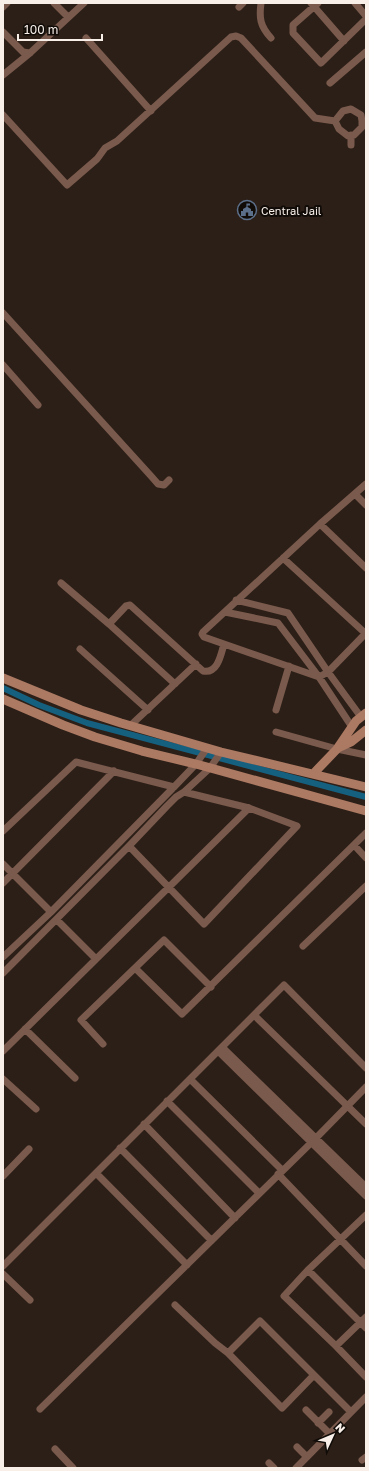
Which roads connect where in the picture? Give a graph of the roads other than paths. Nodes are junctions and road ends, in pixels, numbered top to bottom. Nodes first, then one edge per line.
1 (7, 3) edge
2 (54, 3) edge
3 (84, 3) edge
4 (261, 3) edge
5 (355, 3) edge
6 (314, 4) edge
7 (3, 7) edge
8 (366, 16) edge
9 (68, 17) junction
10 (366, 19) edge
11 (3, 32) edge
12 (86, 38) dead end
13 (271, 38) dead end
14 (344, 41) junction
15 (366, 52) edge
16 (30, 53) junction
17 (3, 74) edge
18 (330, 83) dead end
19 (151, 111) junction
20 (363, 113) edge
21 (3, 115) edge
22 (335, 121) junction
23 (351, 136) junction
24 (351, 145) dead end
25 (3, 313) edge
26 (3, 365) edge
27 (38, 404) dead end
28 (170, 480) dead end
29 (366, 484) edge
30 (355, 494) junction
31 (366, 505) edge
32 (320, 524) junction
33 (283, 558) junction
34 (366, 568) edge
35 (61, 583) dead end
36 (236, 600) junction
37 (225, 612) junction
38 (109, 624) junction
39 (366, 633) edge
40 (224, 644) junction
41 (80, 649) dead end
42 (196, 664) junction
43 (289, 666) junction
44 (328, 672) junction
45 (318, 677) junction
46 (3, 678) edge
47 (175, 684) junction
48 (3, 699) edge
49 (148, 710) junction
50 (276, 710) dead end
51 (363, 715) edge
52 (131, 725) junction
53 (352, 727) junction
54 (366, 730) edge
55 (276, 732) dead end
56 (207, 749) junction
57 (337, 749) junction
58 (220, 754) junction
59 (366, 755) edge
60 (197, 762) junction
61 (211, 766) junction
62 (114, 771) junction
63 (314, 773) junction
64 (174, 787) junction
65 (366, 787) edge
66 (184, 792) junction
67 (249, 808) junction
68 (366, 811) edge
69 (3, 831) edge
70 (366, 833) edge
71 (354, 845) junction
72 (129, 846) junction
73 (366, 858) edge
74 (3, 864) edge
75 (13, 873) junction
76 (3, 883) edge
77 (366, 886) edge
78 (168, 887) junction
79 (51, 912) junction
80 (57, 920) junction
81 (303, 946) dead end
82 (3, 957) edge
83 (96, 958) junction
84 (135, 968) junction
85 (3, 973) edge
86 (211, 987) junction
87 (254, 1015) junction
88 (25, 1029) junction
89 (103, 1044) dead end
90 (220, 1049) junction
91 (3, 1051) edge
92 (366, 1068) edge
93 (75, 1078) dead end
94 (3, 1079) edge
95 (190, 1079) junction
96 (366, 1087) edge
97 (167, 1101) junction
98 (348, 1107) junction
99 (36, 1109) dead end
100 (144, 1124) junction
101 (366, 1124) edge
102 (314, 1140) junction
103 (120, 1148) junction
104 (29, 1149) dead end
105 (280, 1172) junction
106 (96, 1173) junction
107 (3, 1176) edge
108 (366, 1187) edge
109 (259, 1193) junction
110 (366, 1196) edge
111 (366, 1215) edge
112 (235, 1218) junction
113 (211, 1240) junction
114 (339, 1240) junction
115 (188, 1264) junction
116 (3, 1266) edge
117 (366, 1266) edge
118 (308, 1270) junction
119 (3, 1274) edge
120 (30, 1300) dead end
121 (175, 1305) dead end
122 (364, 1323) edge
123 (336, 1346) junction
124 (228, 1354) junction
125 (314, 1375) junction
126 (366, 1377) edge
127 (366, 1397) edge
128 (40, 1409) dead end
129 (306, 1410) dead end
130 (329, 1412) dead end
131 (351, 1412) junction
132 (318, 1423) junction
133 (330, 1434) junction
134 (297, 1447) dead end
135 (55, 1449) dead end
136 (307, 1457) junction
137 (73, 1468) edge
138 (296, 1468) edge

1 - 7 street
2 - 9 street
3 - 9 street
4 - 13 street
5 - 8 street
6 - 14 street
6 - 14 street
9 - 16 street
10 - 14 street
11 - 16 street
12 - 19 street
15 - 18 street
16 - 17 street
19 - 21 street
19 - 22 street
20 - 22 street
20 - 23 street
22 - 23 street
23 - 24 street
25 - 28 street
26 - 27 street
29 - 30 street
30 - 31 street
30 - 32 street
32 - 33 street
32 - 34 street
33 - 36 street
33 - 39 street
35 - 38 street
36 - 37 street
36 - 44 street
37 - 40 street
37 - 45 street
38 - 42 street
38 - 47 street
39 - 44 street
40 - 42 street
40 - 43 street
41 - 49 street
42 - 47 street
43 - 45 street
43 - 50 street
44 - 45 street
44 - 51 street
45 - 53 street
46 - 52 street
47 - 49 street
48 - 60 street
49 - 52 street
51 - 53 street
52 - 56 street
53 - 57 street
54 - 57 street
55 - 57 street
56 - 58 street
56 - 60 street
57 - 59 street
57 - 63 street
58 - 61 street
58 - 63 street
60 - 61 street
60 - 64 street
61 - 66 street
61 - 68 street
62 - 64 street
62 - 69 street
62 - 75 street
63 - 65 street
64 - 79 street
66 - 67 street
66 - 72 street
67 - 78 street
67 - 78 street
70 - 71 street
71 - 73 street
71 - 86 street
72 - 78 street
72 - 80 street
74 - 75 street
75 - 76 street
75 - 79 street
77 - 81 street
78 - 83 street
79 - 82 street
80 - 83 street
80 - 85 street
83 - 88 street
84 - 86 street
84 - 86 street
84 - 89 street
87 - 90 street
87 - 92 street
87 - 98 street
88 - 91 street
88 - 93 street
90 - 95 street
90 - 102 street
94 - 99 street
95 - 97 street
95 - 105 street
96 - 98 street
97 - 100 street
97 - 109 street
98 - 101 street
98 - 102 street
100 - 103 street
100 - 112 street
102 - 105 street
102 - 108 street
102 - 110 street
103 - 106 street
103 - 113 street
104 - 107 street
105 - 109 street
105 - 114 street
106 - 115 street
106 - 116 street
109 - 112 street
111 - 114 street
112 - 113 street
113 - 115 street
114 - 117 street
114 - 118 street
115 - 128 street
118 - 122 street
118 - 123 street
119 - 120 street
121 - 124 street
122 - 123 street
123 - 126 street
124 - 125 street
124 - 125 street
125 - 131 street
127 - 131 street
129 - 132 street
130 - 132 street
131 - 133 street
132 - 133 street
133 - 136 street
134 - 136 street
135 - 137 street
136 - 138 street

